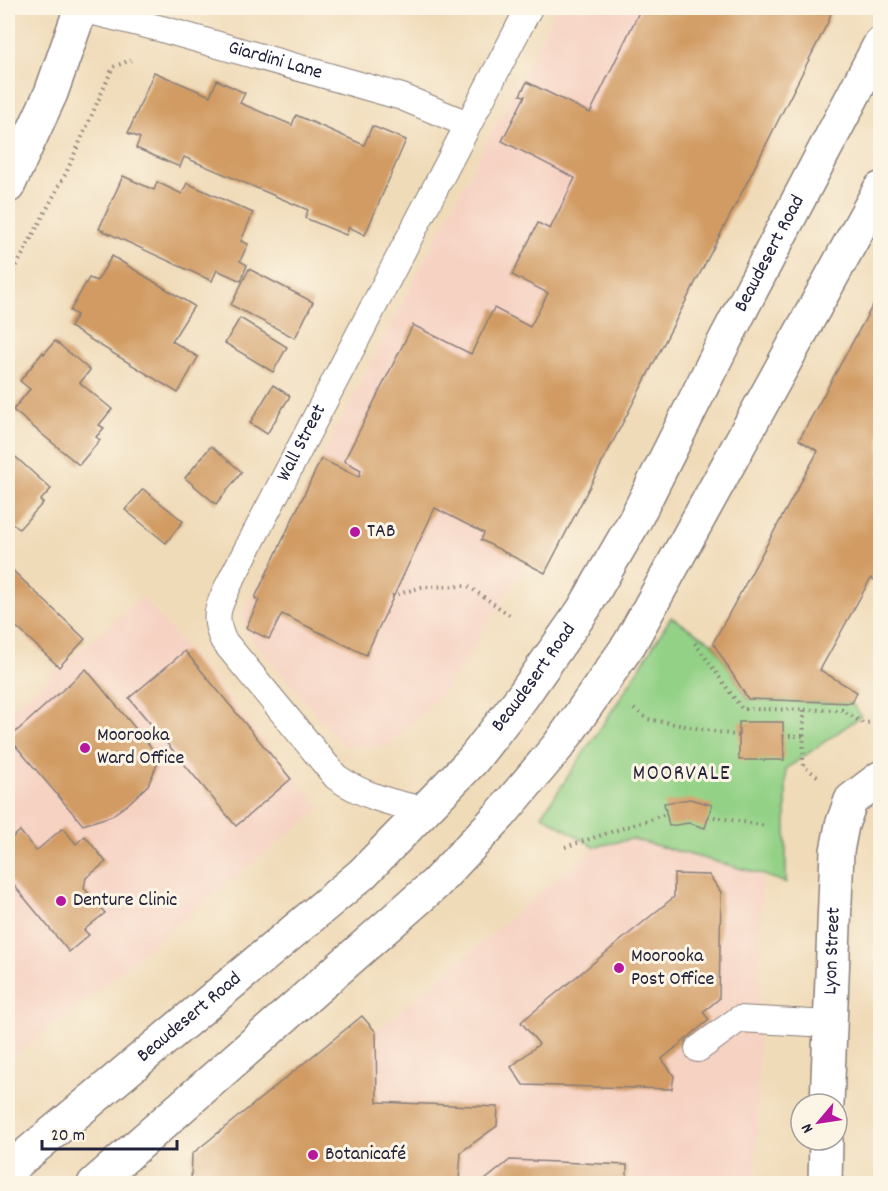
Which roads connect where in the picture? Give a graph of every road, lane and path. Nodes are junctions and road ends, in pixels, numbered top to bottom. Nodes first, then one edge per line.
1 (81, 8) edge
2 (529, 8) edge
3 (880, 44) edge
4 (133, 59) dead end
5 (467, 124) junction
6 (8, 186) edge
7 (880, 189) edge
8 (8, 282) edge
9 (392, 596) dead end
10 (511, 616) dead end
11 (695, 643) dead end
12 (629, 706) dead end
13 (804, 710) junction
14 (880, 722) edge
15 (740, 736) dead end
16 (783, 736) dead end
17 (804, 736) junction
18 (803, 766) dead end
19 (880, 778) edge
20 (426, 810) junction
21 (666, 814) dead end
22 (708, 816) dead end
23 (767, 826) dead end
24 (564, 847) dead end
25 (829, 1024) junction
26 (698, 1049) dead end
27 (827, 1092) edge
28 (826, 1152) edge
29 (8, 1170) edge
30 (94, 1184) edge
31 (825, 1184) edge

1 - 5 lane, Giardini Lane
1 - 6 main road
2 - 5 lane, Wall Street
3 - 20 main road, Beaudesert Road
4 - 8 path
5 - 20 lane, Wall Street
7 - 30 main road
9 - 10 path
11 - 13 path
12 - 15 path
13 - 14 path
13 - 17 path
16 - 17 path
17 - 18 path
19 - 25 main road, Lyon Street
20 - 29 main road, Beaudesert Road
21 - 24 path
22 - 23 path
25 - 26 lane
25 - 27 main road, Lyon Street
28 - 31 main road

